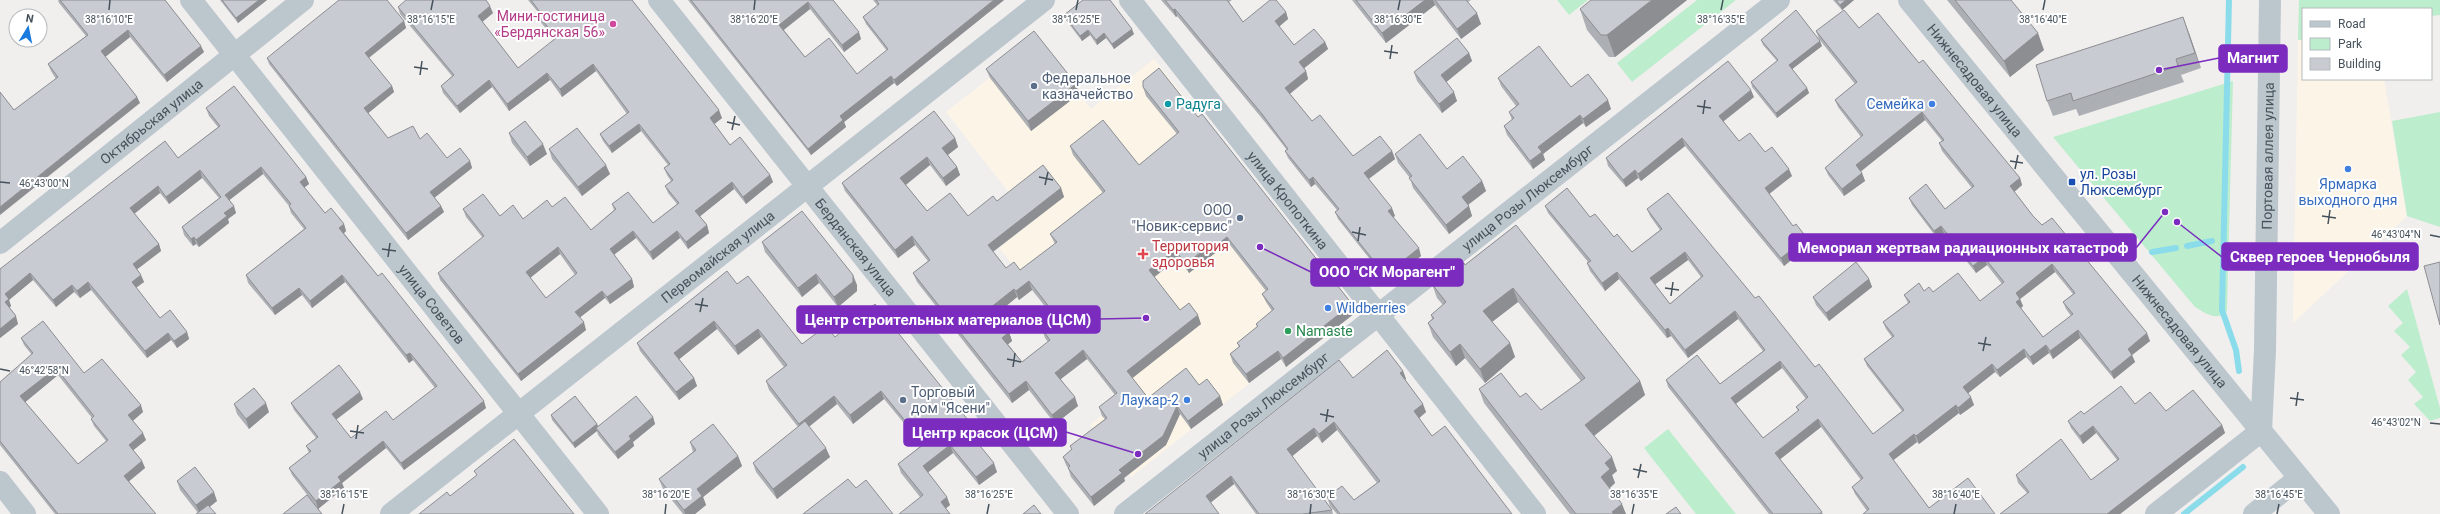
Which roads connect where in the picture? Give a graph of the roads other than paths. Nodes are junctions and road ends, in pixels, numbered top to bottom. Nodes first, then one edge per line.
1 (191, 0) edge
2 (303, 0) edge
3 (659, 0) edge
4 (1044, 0) edge
5 (1130, 0) edge
6 (1779, 0) edge
7 (1909, 0) edge
8 (2270, 0) edge
9 (235, 55) junction
10 (808, 186) junction
11 (0, 243) edge
12 (1378, 315) junction
13 (519, 414) junction
14 (2261, 431) junction
15 (2299, 478) junction
16 (0, 482) edge
17 (25, 514) edge
18 (391, 514) edge
19 (598, 514) edge
20 (1068, 514) edge
21 (1125, 514) edge
22 (1535, 514) edge
23 (2156, 514) edge
24 (2254, 514) edge
25 (2328, 514) edge

1 - 9 street, улица Советов
2 - 9 street, Октябрьская улица
3 - 10 street, Бердянская улица
4 - 10 street, Первомайская улица
5 - 12 street, улица Кропоткина
6 - 12 street, улица Розы Люксембург
7 - 14 street, Нижнесадовая улица
8 - 14 street, Портовая аллея улица
9 - 11 street, Октябрьская улица
9 - 13 street, улица Советов
10 - 13 street, Первомайская улица
10 - 20 street, Бердянская улица
12 - 21 street, улица Розы Люксембург
12 - 22 street, улица Кропоткина
13 - 18 street, Первомайская улица
13 - 19 street, улица Советов
14 - 15 street, Нижнесадовая улица
14 - 23 street
15 - 24 street
15 - 25 street, Нижнесадовая улица
16 - 17 street

